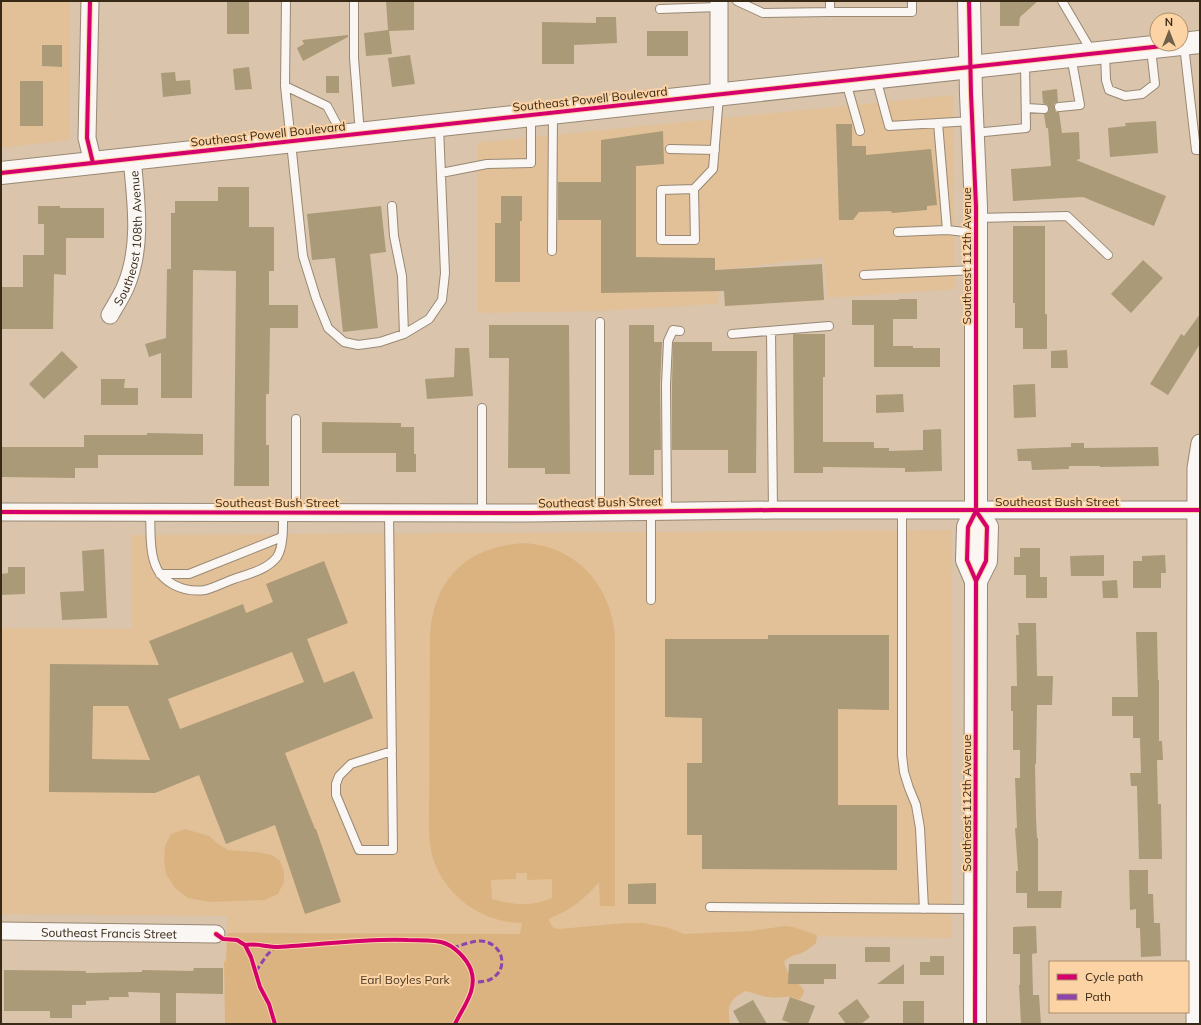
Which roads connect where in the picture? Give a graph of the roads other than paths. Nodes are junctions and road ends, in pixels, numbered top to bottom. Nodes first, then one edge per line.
1 (90, 1) edge
2 (286, 1) edge
3 (354, 1) edge
4 (736, 1) edge
5 (830, 1) edge
6 (912, 1) edge
7 (969, 1) edge
8 (1062, 1) edge
9 (719, 4) edge
10 (660, 9) dead end
11 (830, 12) junction
12 (1149, 47) edge
13 (1099, 52) junction
14 (1152, 52) edge
15 (1187, 52) edge
16 (1071, 56) junction
17 (1025, 61) junction
18 (970, 67) junction
19 (876, 78) junction
20 (846, 81) junction
21 (285, 86) junction
22 (719, 94) junction
23 (1059, 107) dead end
24 (1026, 108) junction
25 (1044, 109) dead end
26 (553, 113) junction
27 (531, 116) junction
28 (938, 123) junction
29 (439, 126) junction
30 (973, 127) junction
31 (860, 131) dead end
32 (351, 136) junction
33 (290, 142) junction
34 (670, 149) dead end
35 (715, 150) junction
36 (1200, 150) edge
37 (132, 159) junction
38 (93, 163) junction
39 (1, 173) edge
40 (441, 173) junction
41 (694, 189) junction
42 (392, 206) dead end
43 (976, 226) junction
44 (947, 230) junction
45 (898, 232) dead end
46 (552, 251) dead end
47 (1108, 255) dead end
48 (976, 270) junction
49 (864, 275) dead end
50 (110, 315) dead end
51 (600, 322) dead end
52 (829, 326) dead end
53 (680, 331) dead end
54 (770, 331) junction
55 (404, 334) junction
56 (732, 334) dead end
57 (482, 408) dead end
58 (296, 419) dead end
59 (1200, 443) edge
60 (773, 510) junction
61 (902, 510) junction
62 (1198, 510) edge
63 (976, 511) junction
64 (1, 512) edge
65 (150, 512) junction
66 (290, 512) junction
67 (600, 512) junction
68 (659, 512) junction
69 (389, 513) junction
70 (482, 513) junction
71 (282, 537) junction
72 (160, 574) junction
73 (651, 600) dead end
74 (392, 751) junction
75 (710, 907) dead end
76 (924, 909) junction
77 (975, 909) junction
78 (1, 931) edge
79 (216, 934) dead end
80 (975, 1024) edge
81 (1195, 1024) edge

1 - 38 street
2 - 21 lane
3 - 32 lane
4 - 11 lane
5 - 11 lane
6 - 11 lane
7 - 18 main road, Southeast 112th Avenue
8 - 13 lane
9 - 10 lane
9 - 22 street
12 - 13 main road, Southeast Powell Boulevard
13 - 14 lane
13 - 16 main road, Southeast Powell Boulevard
15 - 36 lane
16 - 17 main road, Southeast Powell Boulevard
16 - 23 lane
17 - 18 main road, Southeast Powell Boulevard
17 - 24 lane
18 - 19 main road, Southeast Powell Boulevard
18 - 30 main road, Southeast 112th Avenue
19 - 20 main road, Southeast Powell Boulevard
19 - 28 lane
20 - 22 main road, Southeast Powell Boulevard
20 - 31 lane
21 - 32 lane
21 - 33 lane
22 - 26 main road, Southeast Powell Boulevard
22 - 35 lane
24 - 25 lane
24 - 30 lane
26 - 27 main road, Southeast Powell Boulevard
26 - 46 lane
27 - 29 main road, Southeast Powell Boulevard
27 - 40 lane
28 - 30 lane
28 - 44 lane
29 - 32 main road, Southeast Powell Boulevard
29 - 40 lane
30 - 43 main road, Southeast 112th Avenue
32 - 33 main road, Southeast Powell Boulevard
33 - 37 main road, Southeast Powell Boulevard
33 - 55 lane
34 - 35 lane
35 - 41 lane
37 - 38 main road, Southeast Powell Boulevard
37 - 50 street, Southeast 108th Avenue
38 - 39 main road, Southeast Powell Boulevard
40 - 55 lane
41 - 41 lane
42 - 55 lane
43 - 44 lane
43 - 47 lane
43 - 48 main road, Southeast 112th Avenue
44 - 45 lane
48 - 49 lane
48 - 63 main road, Southeast 112th Avenue
51 - 67 lane
52 - 54 lane
53 - 68 lane
54 - 56 lane
54 - 60 lane
57 - 70 lane
58 - 66 lane
59 - 62 street
60 - 61 street, Southeast Bush Street
60 - 68 street, Southeast Bush Street
61 - 63 street, Southeast Bush Street
61 - 76 lane
62 - 63 street, Southeast Bush Street
62 - 81 street
63 - 77 main road, Southeast 112th Avenue
64 - 65 street, Southeast Bush Street
65 - 66 street, Southeast Bush Street
65 - 72 lane
66 - 69 street, Southeast Bush Street
66 - 71 lane
67 - 68 street, Southeast Bush Street
67 - 70 street, Southeast Bush Street
68 - 73 lane
69 - 70 street, Southeast Bush Street
69 - 74 lane
71 - 72 lane
71 - 72 lane
74 - 74 lane
75 - 76 lane
76 - 77 lane
77 - 80 main road, Southeast 112th Avenue
78 - 79 street, Southeast Francis Street

